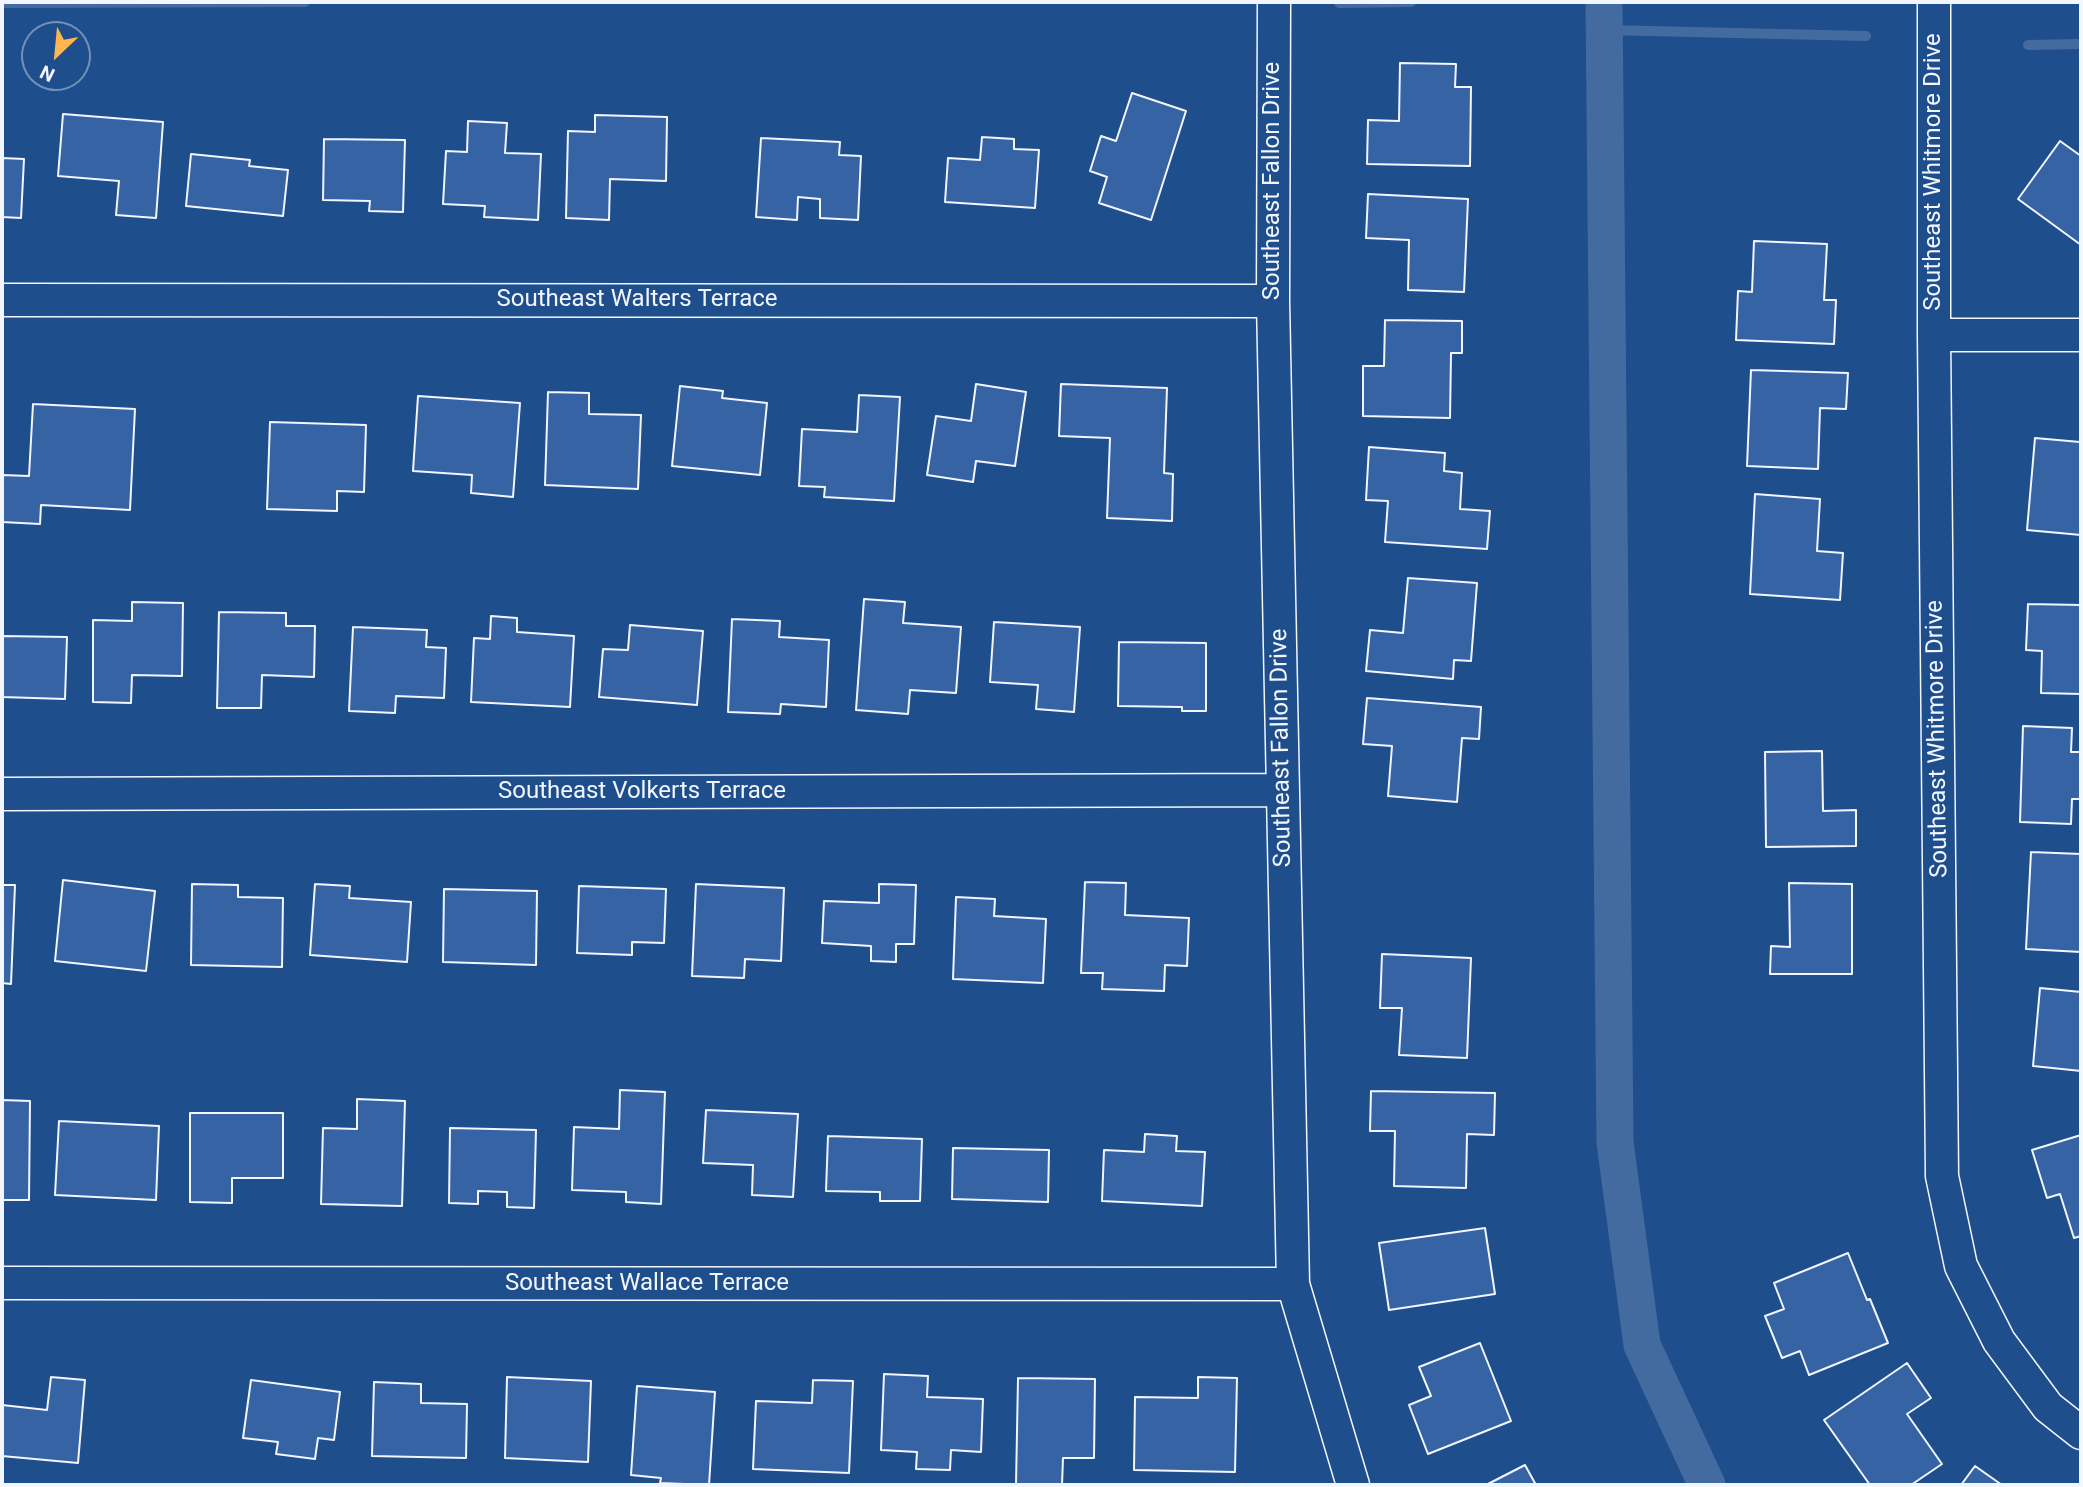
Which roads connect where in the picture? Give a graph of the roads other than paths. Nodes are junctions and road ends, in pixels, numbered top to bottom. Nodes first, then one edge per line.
1 (1274, 2) edge
2 (1934, 2) edge
3 (2, 300) edge
4 (1273, 301) junction
5 (1934, 335) junction
6 (2081, 335) edge
7 (1283, 790) junction
8 (2, 794) edge
9 (2, 1283) edge
10 (1293, 1284) junction
11 (2081, 1433) edge
12 (1353, 1485) edge

1 - 4 street, Southeast Fallon Drive
2 - 5 street, Southeast Whitmore Drive
3 - 4 street, Southeast Walters Terrace
4 - 7 street, Southeast Fallon Drive
5 - 6 street
5 - 11 street, Southeast Whitmore Drive
7 - 8 street, Southeast Volkerts Terrace
7 - 10 street, Southeast Fallon Drive
9 - 10 street, Southeast Wallace Terrace
10 - 12 street, Southeast Fallon Drive

